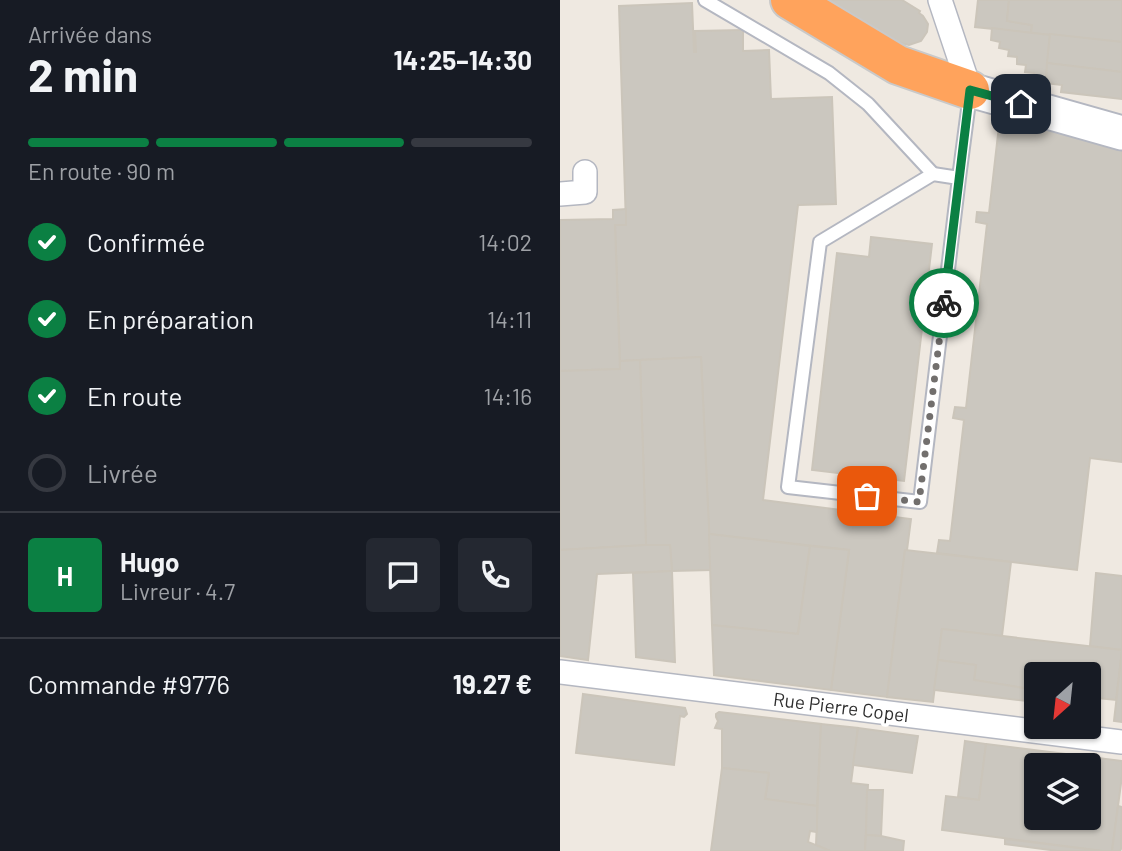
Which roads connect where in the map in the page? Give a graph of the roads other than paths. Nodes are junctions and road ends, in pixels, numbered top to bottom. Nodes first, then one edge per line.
1 (705, 0) edge
2 (790, 0) edge
3 (940, 0) edge
4 (970, 90) junction
5 (1122, 133) edge
6 (585, 172) dead end
7 (933, 174) junction
8 (959, 178) junction
9 (560, 194) edge
10 (560, 672) edge
11 (1122, 742) edge

1 - 7 lane
2 - 4 highway
3 - 4 street
4 - 5 street
4 - 8 lane
6 - 9 street
7 - 8 lane
7 - 8 lane
10 - 11 street, Rue Pierre Copel

